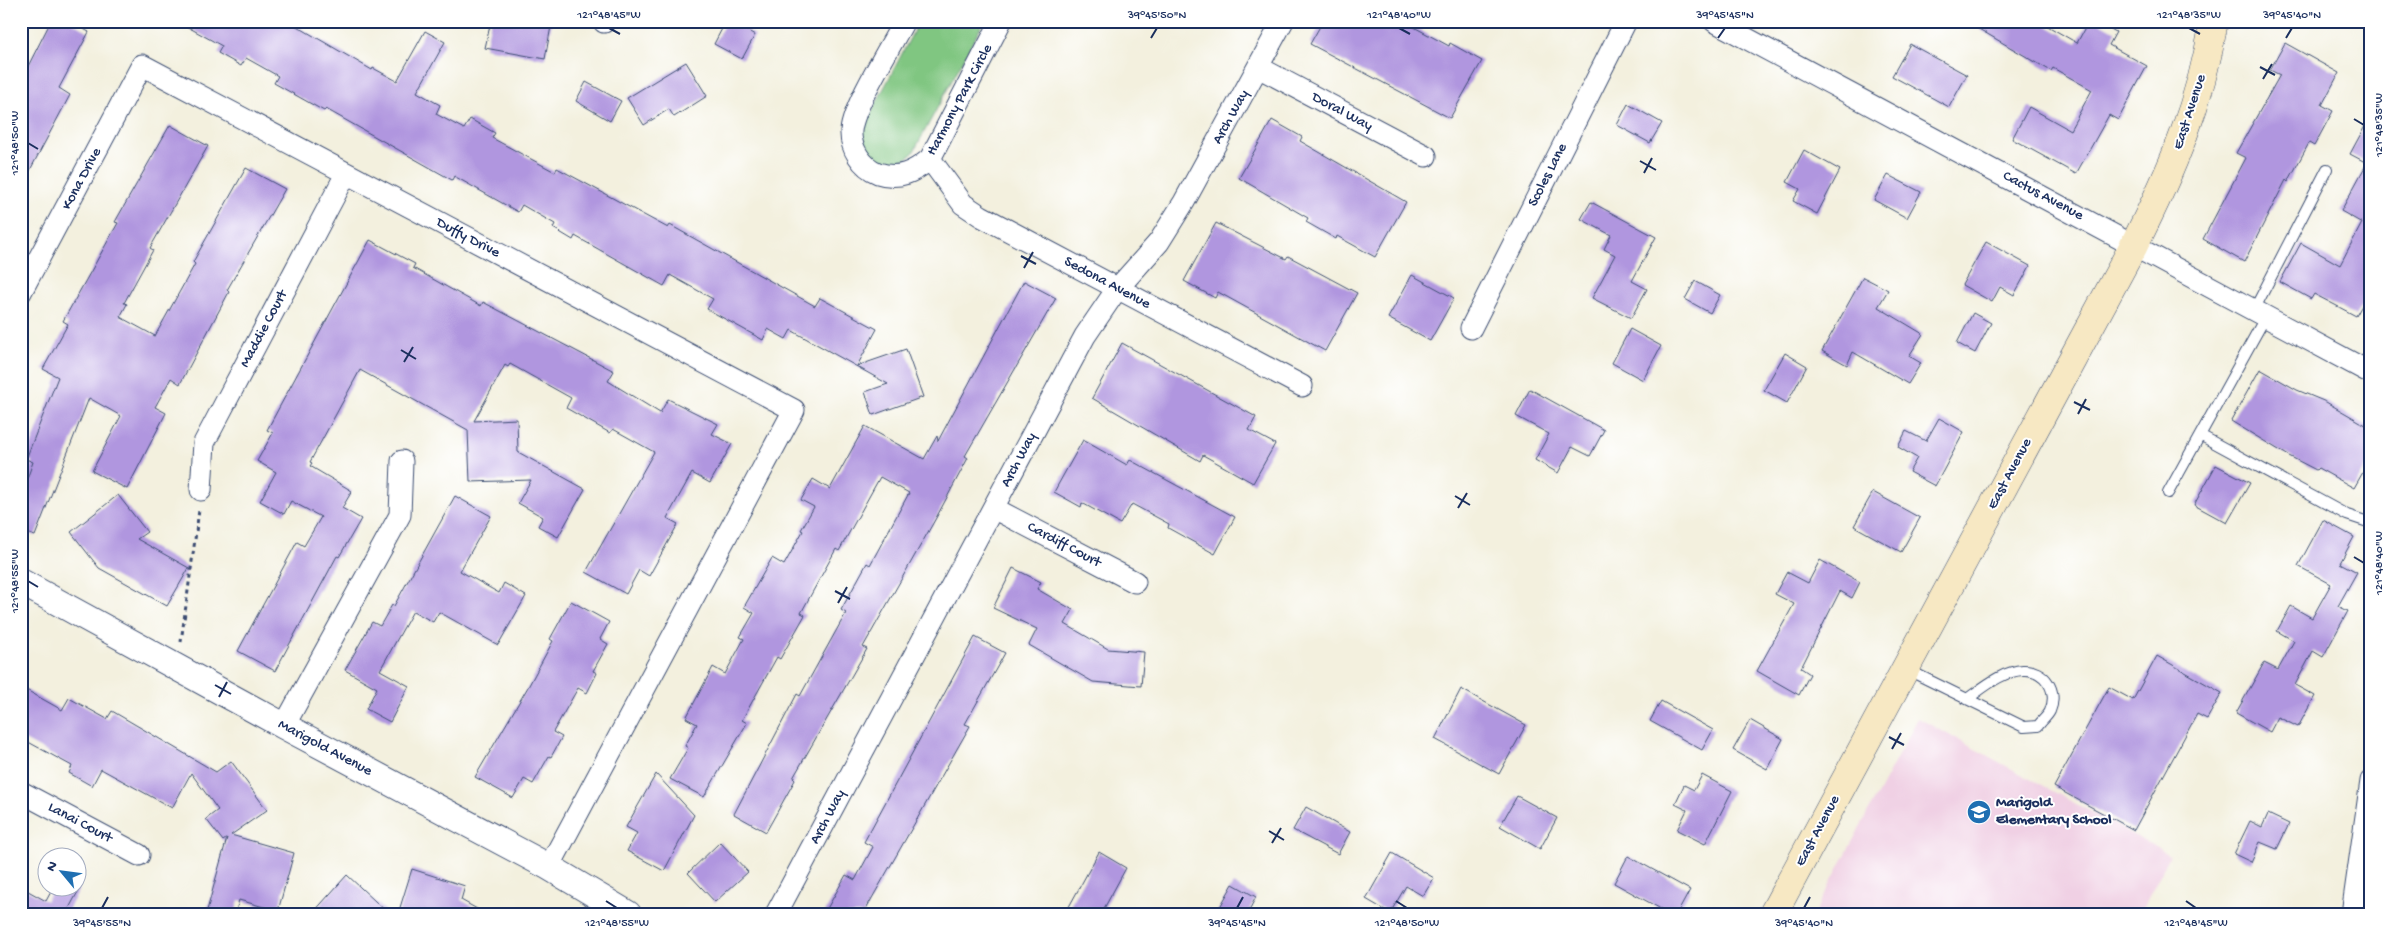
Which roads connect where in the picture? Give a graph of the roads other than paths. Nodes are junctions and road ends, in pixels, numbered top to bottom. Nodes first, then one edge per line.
1 (904, 21) edge
2 (1001, 21) edge
3 (1283, 21) edge
4 (1626, 21) edge
5 (1714, 21) edge
6 (2214, 21) edge
7 (142, 65) joint
8 (1258, 67) junction
9 (1426, 156) dead end
10 (930, 159) junction
11 (2327, 169) dead end
12 (346, 174) junction
13 (2134, 245) junction
14 (1117, 289) junction
15 (21, 292) edge
16 (2260, 313) junction
17 (1471, 328) dead end
18 (2371, 373) edge
19 (1302, 386) dead end
20 (2200, 435) junction
21 (402, 461) dead end
22 (202, 490) road end
23 (2168, 493) dead end
24 (993, 508) junction
25 (2371, 523) edge
26 (21, 582) edge
27 (1135, 582) dead end
28 (1905, 668) junction
29 (1967, 699) junction
30 (284, 726) junction
31 (2371, 781) edge
32 (21, 792) edge
33 (139, 855) dead end
34 (549, 867) junction
35 (2359, 905) edge
36 (628, 914) edge
37 (776, 914) edge
38 (1773, 914) edge

1 - 10 street, Harmony Park Circle
2 - 10 street, Harmony Park Circle
3 - 8 street, Arch Way
4 - 17 street, Scoles Lane
5 - 13 street, Cactus Avenue
6 - 13 main road, East Avenue
7 - 12 street, Duffy Drive
7 - 15 street, Kona Drive
8 - 9 street, Doral Way
8 - 14 street, Arch Way
10 - 14 street, Sedona Avenue
11 - 16 lane
12 - 22 street, Maddie Court
12 - 34 street, Duffy Drive
13 - 16 street, Cactus Avenue
13 - 28 main road, East Avenue
14 - 19 street, Sedona Avenue
14 - 24 street, Arch Way
16 - 18 street, Cactus Avenue
16 - 20 lane
20 - 23 lane
20 - 25 lane
21 - 30 street
24 - 27 street, Cardiff Court
24 - 37 street, Arch Way
26 - 30 street, Marigold Avenue
28 - 29 lane
28 - 38 main road, East Avenue
29 - 29 lane
30 - 34 street, Marigold Avenue
31 - 35 street
32 - 33 street, Lanai Court
34 - 36 street, Marigold Avenue

